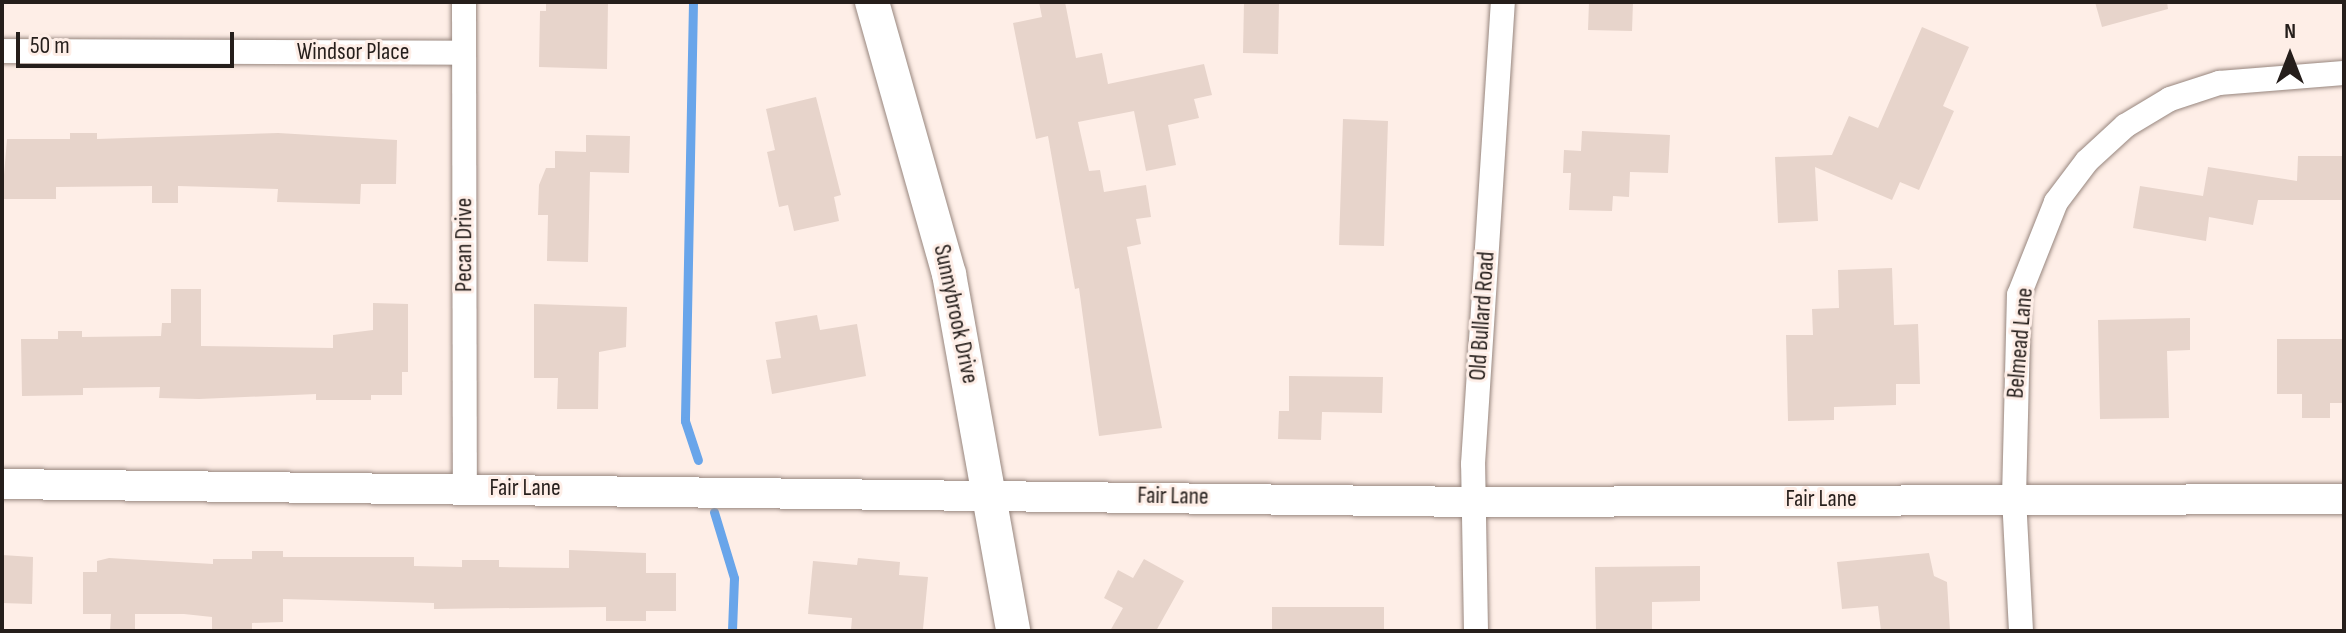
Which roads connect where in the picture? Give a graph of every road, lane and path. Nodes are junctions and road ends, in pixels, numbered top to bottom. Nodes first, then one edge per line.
1 (464, 2) edge
2 (872, 2) edge
3 (1503, 2) edge
4 (2, 51) edge
5 (463, 53) junction
6 (2344, 73) edge
7 (2, 484) edge
8 (465, 488) junction
9 (991, 492) junction
10 (2014, 498) junction
11 (2344, 499) edge
12 (1472, 502) junction
13 (1013, 631) edge
14 (1476, 631) edge
15 (2021, 631) edge

1 - 5 street, Pecan Drive
2 - 9 main road, Sunnybrook Drive
3 - 12 street, Old Bullard Road
4 - 5 street, Windsor Place
5 - 8 street, Pecan Drive
6 - 10 street, Belmead Lane
7 - 8 street, Fair Lane
8 - 9 street, Fair Lane
9 - 12 street, Fair Lane
9 - 13 main road, Sunnybrook Drive
10 - 11 street, Fair Lane
10 - 12 street, Fair Lane
10 - 15 street, Belmead Lane
12 - 14 street, Old Bullard Road

